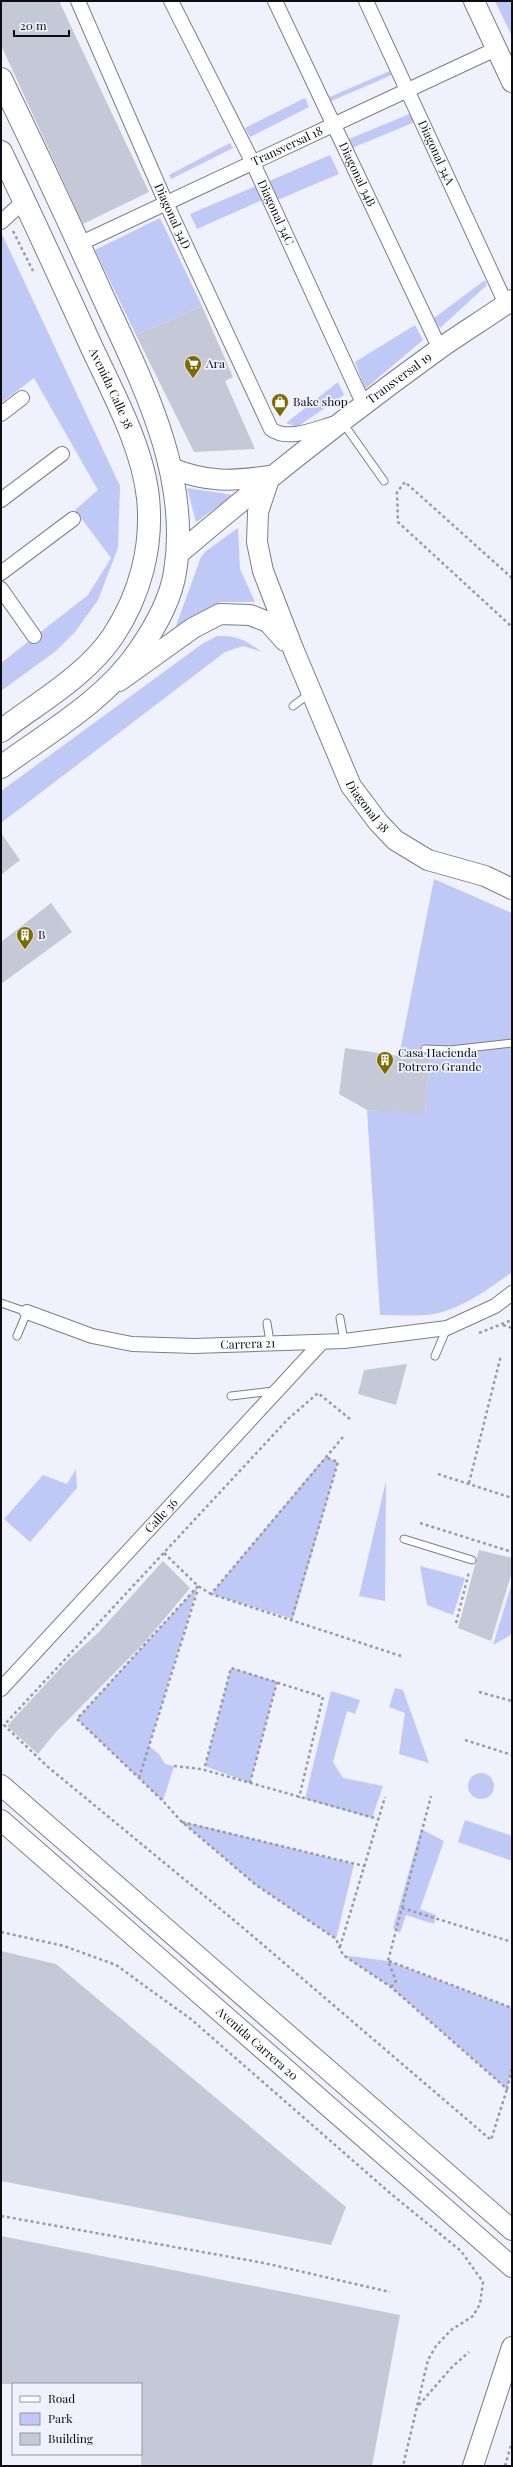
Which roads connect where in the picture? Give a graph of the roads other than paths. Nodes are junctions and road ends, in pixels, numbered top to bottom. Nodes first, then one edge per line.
1 (78, 1) edge
2 (171, 1) edge
3 (275, 1) edge
4 (366, 1) edge
5 (474, 1) edge
6 (496, 49) junction
7 (1, 79) edge
8 (512, 82) edge
9 (408, 90) junction
10 (332, 124) junction
11 (1, 152) edge
12 (252, 162) junction
13 (24, 201) junction
14 (166, 203) junction
15 (4, 219) edge
16 (79, 244) junction
17 (509, 302) edge
18 (440, 348) junction
19 (22, 398) dead end
20 (364, 405) junction
21 (1, 414) edge
22 (342, 422) junction
23 (62, 454) dead end
24 (171, 468) junction
25 (270, 476) junction
26 (384, 481) dead end
27 (1, 500) edge
28 (73, 519) dead end
29 (177, 555) junction
30 (1, 573) edge
31 (1, 589) edge
32 (34, 636) dead end
33 (294, 651) junction
34 (311, 692) junction
35 (99, 696) junction
36 (293, 706) dead end
37 (1, 731) edge
38 (1, 767) edge
39 (512, 889) edge
40 (512, 1043) edge
41 (425, 1049) dead end
42 (512, 1294) edge
43 (1, 1302) edge
44 (28, 1312) junction
45 (340, 1318) dead end
46 (267, 1323) dead end
47 (447, 1328) junction
48 (17, 1336) dead end
49 (344, 1341) junction
50 (270, 1342) junction
51 (322, 1342) junction
52 (435, 1356) dead end
53 (274, 1391) junction
54 (231, 1396) dead end
55 (404, 1539) dead end
56 (472, 1560) road end
57 (1, 1689) edge
58 (1, 1784) edge
59 (1, 1820) edge
60 (512, 2230) edge
61 (512, 2267) edge
62 (512, 2347) edge
63 (473, 2466) edge

1 - 14 street, Diagonal 34D
2 - 12 street, Diagonal 34C
3 - 10 street, Diagonal 34B
4 - 9 street, Diagonal 34A
5 - 6 street
6 - 8 street
6 - 9 street, Transversal 18
7 - 16 main road
9 - 10 street, Transversal 18
9 - 17 street, Diagonal 34A
10 - 12 street, Transversal 18
10 - 18 street, Diagonal 34B
11 - 13 main road, Avenida Calle 38
12 - 14 street, Transversal 18
12 - 20 street, Diagonal 34C
13 - 15 street
13 - 37 main road, Avenida Calle 38
14 - 16 street, Transversal 18
14 - 22 street, Diagonal 34D
16 - 24 main road
17 - 18 street, Transversal 19
18 - 20 street, Transversal 19
19 - 21 street
20 - 22 street, Transversal 19
22 - 25 street, Transversal 19
22 - 26 lane
23 - 27 street
24 - 25 street, Transversal 19
24 - 29 main road
25 - 29 street, Transversal 19
25 - 33 street, Diagonal 38
28 - 30 street
29 - 35 main road
31 - 32 street
33 - 34 street, Diagonal 38
33 - 35 street, Diagonal 38
34 - 36 lane
34 - 39 street, Diagonal 38
35 - 38 main road
40 - 41 lane
42 - 47 street, Carrera 21
43 - 44 lane, Carrera 21
44 - 48 lane
44 - 50 street, Carrera 21
45 - 49 lane
46 - 50 lane
47 - 49 street, Carrera 21
47 - 52 lane
49 - 51 street, Carrera 21
50 - 51 street, Carrera 21
51 - 53 street, Calle 36
53 - 54 lane
53 - 57 street, Calle 36
55 - 56 lane
58 - 60 street
59 - 61 street, Avenida Carrera 20
62 - 63 street

